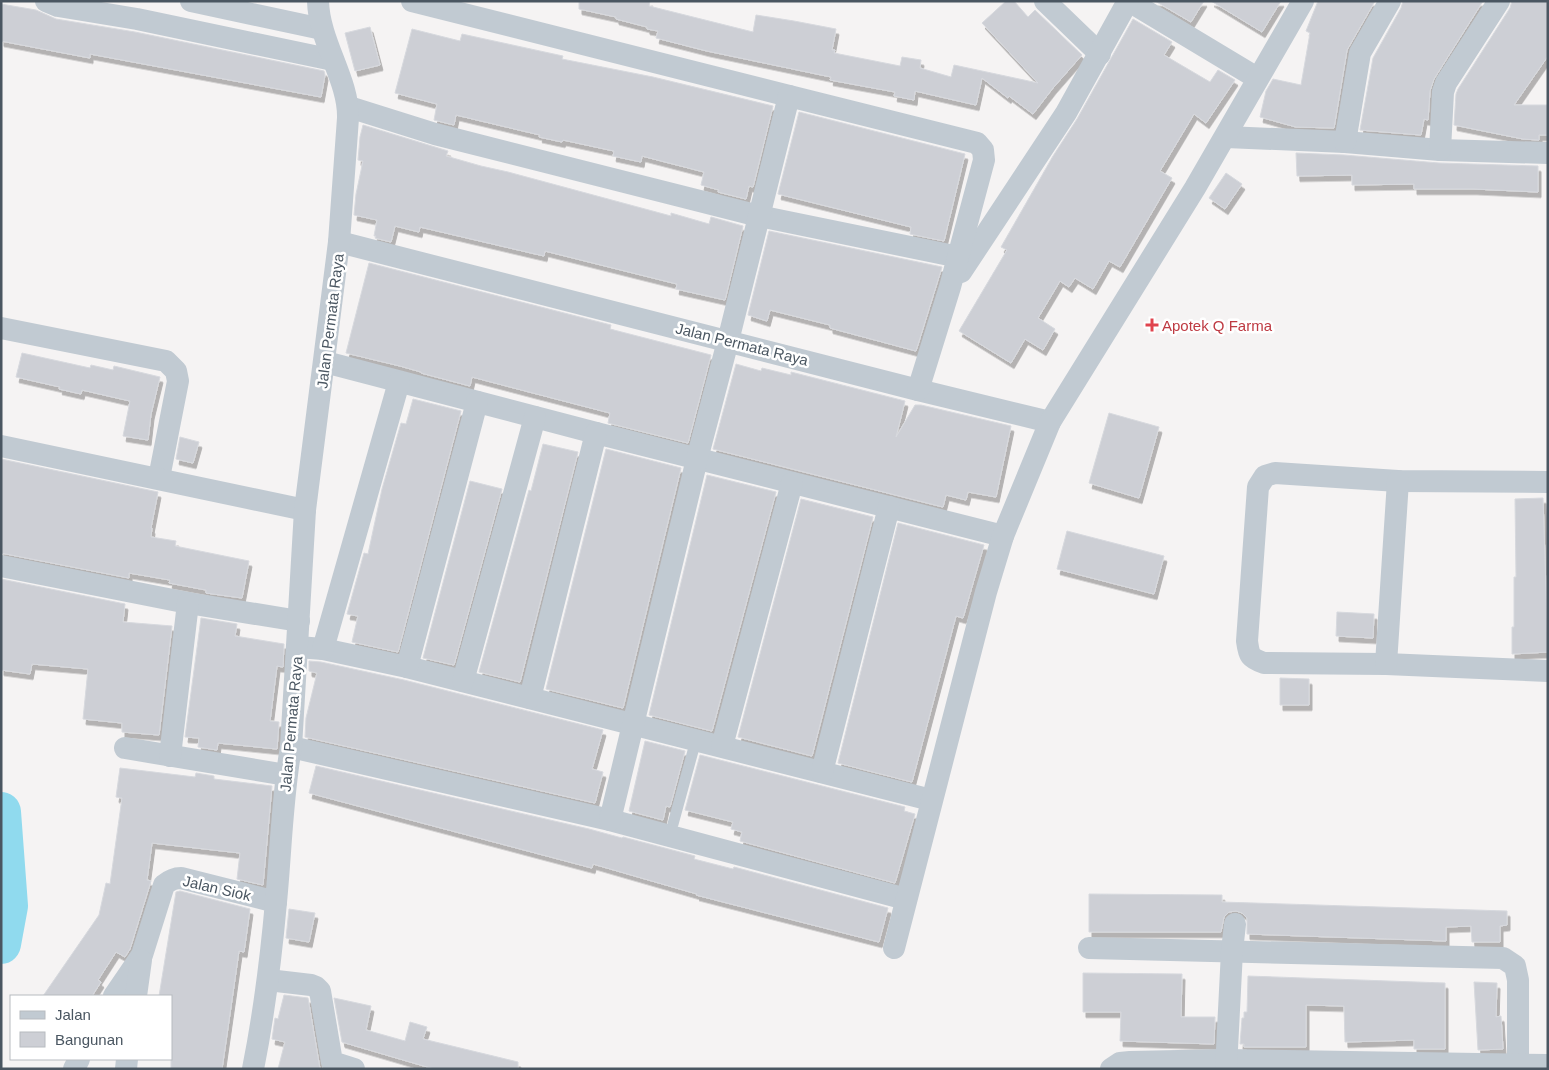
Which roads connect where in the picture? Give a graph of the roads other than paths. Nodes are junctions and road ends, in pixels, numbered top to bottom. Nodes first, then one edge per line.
1 (46, 1) edge
2 (191, 1) edge
3 (318, 1) edge
4 (412, 1) edge
5 (1045, 1) edge
6 (1129, 1) edge
7 (1302, 1) edge
8 (1390, 1) edge
9 (1498, 1) edge
10 (322, 29) junction
11 (1100, 54) junction
12 (333, 60) junction
13 (1258, 78) junction
14 (788, 96) junction
15 (349, 107) junction
16 (1226, 136) junction
17 (1345, 142) junction
18 (1440, 150) junction
19 (1548, 153) edge
20 (759, 216) junction
21 (340, 242) junction
22 (959, 257) junction
23 (950, 287) junction
24 (1, 328) edge
25 (728, 341) junction
26 (325, 362) junction
27 (399, 382) junction
28 (918, 390) junction
29 (477, 402) junction
30 (535, 417) junction
31 (1050, 422) junction
32 (596, 433) junction
33 (1, 446) edge
34 (696, 458) junction
35 (159, 478) junction
36 (1398, 481) junction
37 (1548, 482) edge
38 (792, 483) junction
39 (890, 507) junction
40 (305, 510) junction
41 (1003, 536) junction
42 (1, 566) edge
43 (188, 603) junction
44 (299, 621) junction
45 (298, 647) junction
46 (323, 649) junction
47 (1386, 664) junction
48 (408, 667) junction
49 (1548, 671) edge
50 (463, 681) junction
51 (530, 698) junction
52 (634, 724) junction
53 (696, 740) junction
54 (722, 746) junction
55 (291, 747) junction
56 (125, 748) dead end
57 (170, 756) junction
58 (822, 772) junction
59 (286, 775) junction
60 (931, 800) junction
61 (610, 820) junction
62 (673, 824) dead end
63 (906, 899) junction
64 (276, 902) junction
65 (1235, 924) dead end
66 (894, 948) dead end
67 (1089, 948) dead end
68 (1232, 951) junction
69 (142, 955) junction
70 (268, 980) junction
71 (115, 995) edge
72 (136, 995) edge
73 (1226, 1064) edge
74 (1548, 1065) edge
75 (1518, 1066) edge
76 (346, 1068) edge
77 (253, 1069) edge
78 (1111, 1069) edge

1 - 12 street
2 - 10 street
3 - 10 street
4 - 14 street
5 - 11 street
6 - 11 street
6 - 13 street
7 - 13 street
8 - 17 street
9 - 18 street
10 - 12 street
11 - 23 street
12 - 15 street
13 - 16 street
14 - 20 street
14 - 22 street
15 - 20 street
15 - 21 street
16 - 17 street
16 - 31 street
17 - 18 street
18 - 19 street
20 - 22 street
20 - 25 street
21 - 25 street, Jalan Permata Raya
21 - 26 street, Jalan Permata Raya
22 - 23 street
23 - 28 street
24 - 35 street
25 - 28 street, Jalan Permata Raya
25 - 34 street
26 - 27 street
26 - 40 street, Jalan Permata Raya
27 - 29 street
27 - 46 street
28 - 31 street, Jalan Permata Raya
29 - 30 street
29 - 48 street
30 - 32 street
30 - 50 street
31 - 41 street
32 - 34 street
32 - 51 street
33 - 35 street
34 - 38 street
34 - 52 street
35 - 40 street
36 - 37 street
36 - 47 street
36 - 47 street
38 - 39 street
38 - 54 street
39 - 41 street
39 - 58 street
40 - 44 street, Jalan Permata Raya
41 - 60 street
42 - 43 street
43 - 44 street
43 - 57 street
44 - 45 street, Jalan Permata Raya
45 - 46 street
45 - 55 street, Jalan Permata Raya
46 - 48 street
47 - 49 street
48 - 50 street
50 - 51 street
51 - 52 street
52 - 53 street
52 - 61 street
53 - 54 street
53 - 62 lane
54 - 58 street
55 - 59 street, Jalan Permata Raya
55 - 61 street
56 - 57 street
57 - 59 street
58 - 60 street
59 - 64 street, Jalan Permata Raya
60 - 63 street
61 - 63 street
63 - 66 street
64 - 69 street, Jalan Siok
64 - 70 street, Jalan Permata Raya
65 - 68 street
67 - 68 street
68 - 73 street
68 - 75 street
69 - 71 street, Jalan Siok
69 - 72 street
70 - 76 street
70 - 77 street, Jalan Permata Raya
73 - 75 street
73 - 78 street
74 - 75 street

